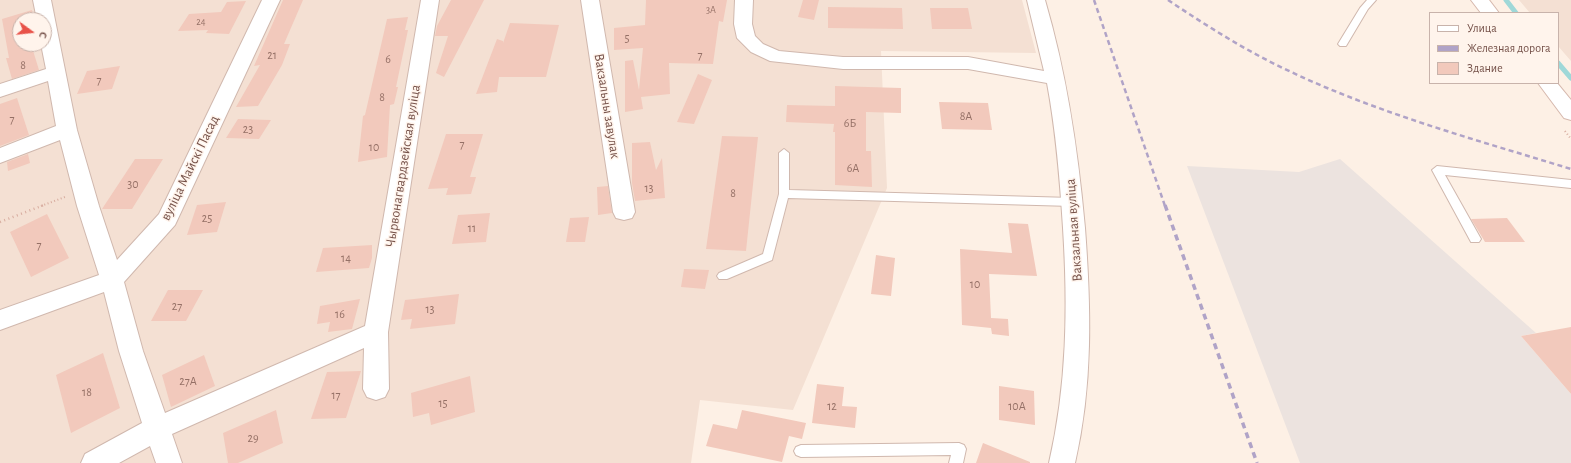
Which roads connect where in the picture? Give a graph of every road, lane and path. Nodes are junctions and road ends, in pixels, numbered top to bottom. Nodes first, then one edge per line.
1 (42, 0) edge
2 (271, 0) edge
3 (430, 0) edge
4 (590, 0) edge
5 (744, 0) edge
6 (1036, 0) edge
7 (1372, 0) edge
8 (1480, 0) edge
9 (1489, 12) edge
10 (1343, 44) dead end
11 (57, 72) junction
12 (1056, 78) junction
13 (1548, 84) edge
14 (0, 91) edge
15 (1571, 113) edge
16 (67, 130) junction
17 (784, 153) dead end
18 (0, 156) edge
19 (1571, 184) edge
20 (83, 190) junction
21 (784, 194) junction
22 (1072, 202) junction
23 (624, 212) dead end
24 (0, 222) edge
25 (1475, 239) dead end
26 (723, 276) dead end
27 (112, 280) junction
28 (0, 320) edge
29 (376, 332) junction
30 (376, 389) dead end
31 (158, 428) junction
32 (801, 452) dead end
33 (94, 463) edge
34 (169, 463) edge
35 (956, 463) edge
36 (1062, 463) edge

1 - 11 street
2 - 27 street, вуліца Майскі Пасад
3 - 29 street, Чырвонагвардзейская вуліца
4 - 23 street, Вакзальны завулак
5 - 12 street
6 - 12 street, Вакзальная вуліца
7 - 10 lane
8 - 9 street
11 - 14 street
11 - 16 street
12 - 22 street, Вакзальная вуліца
13 - 15 street
16 - 18 street
16 - 20 street
17 - 21 lane
19 - 25 lane
20 - 24 path
20 - 27 street
21 - 22 lane
21 - 26 lane
22 - 36 street, Вакзальная вуліца
27 - 28 street
27 - 31 street
29 - 30 street, Чырвонагвардзейская вуліца
29 - 31 street
31 - 33 street
31 - 34 street
32 - 35 lane

